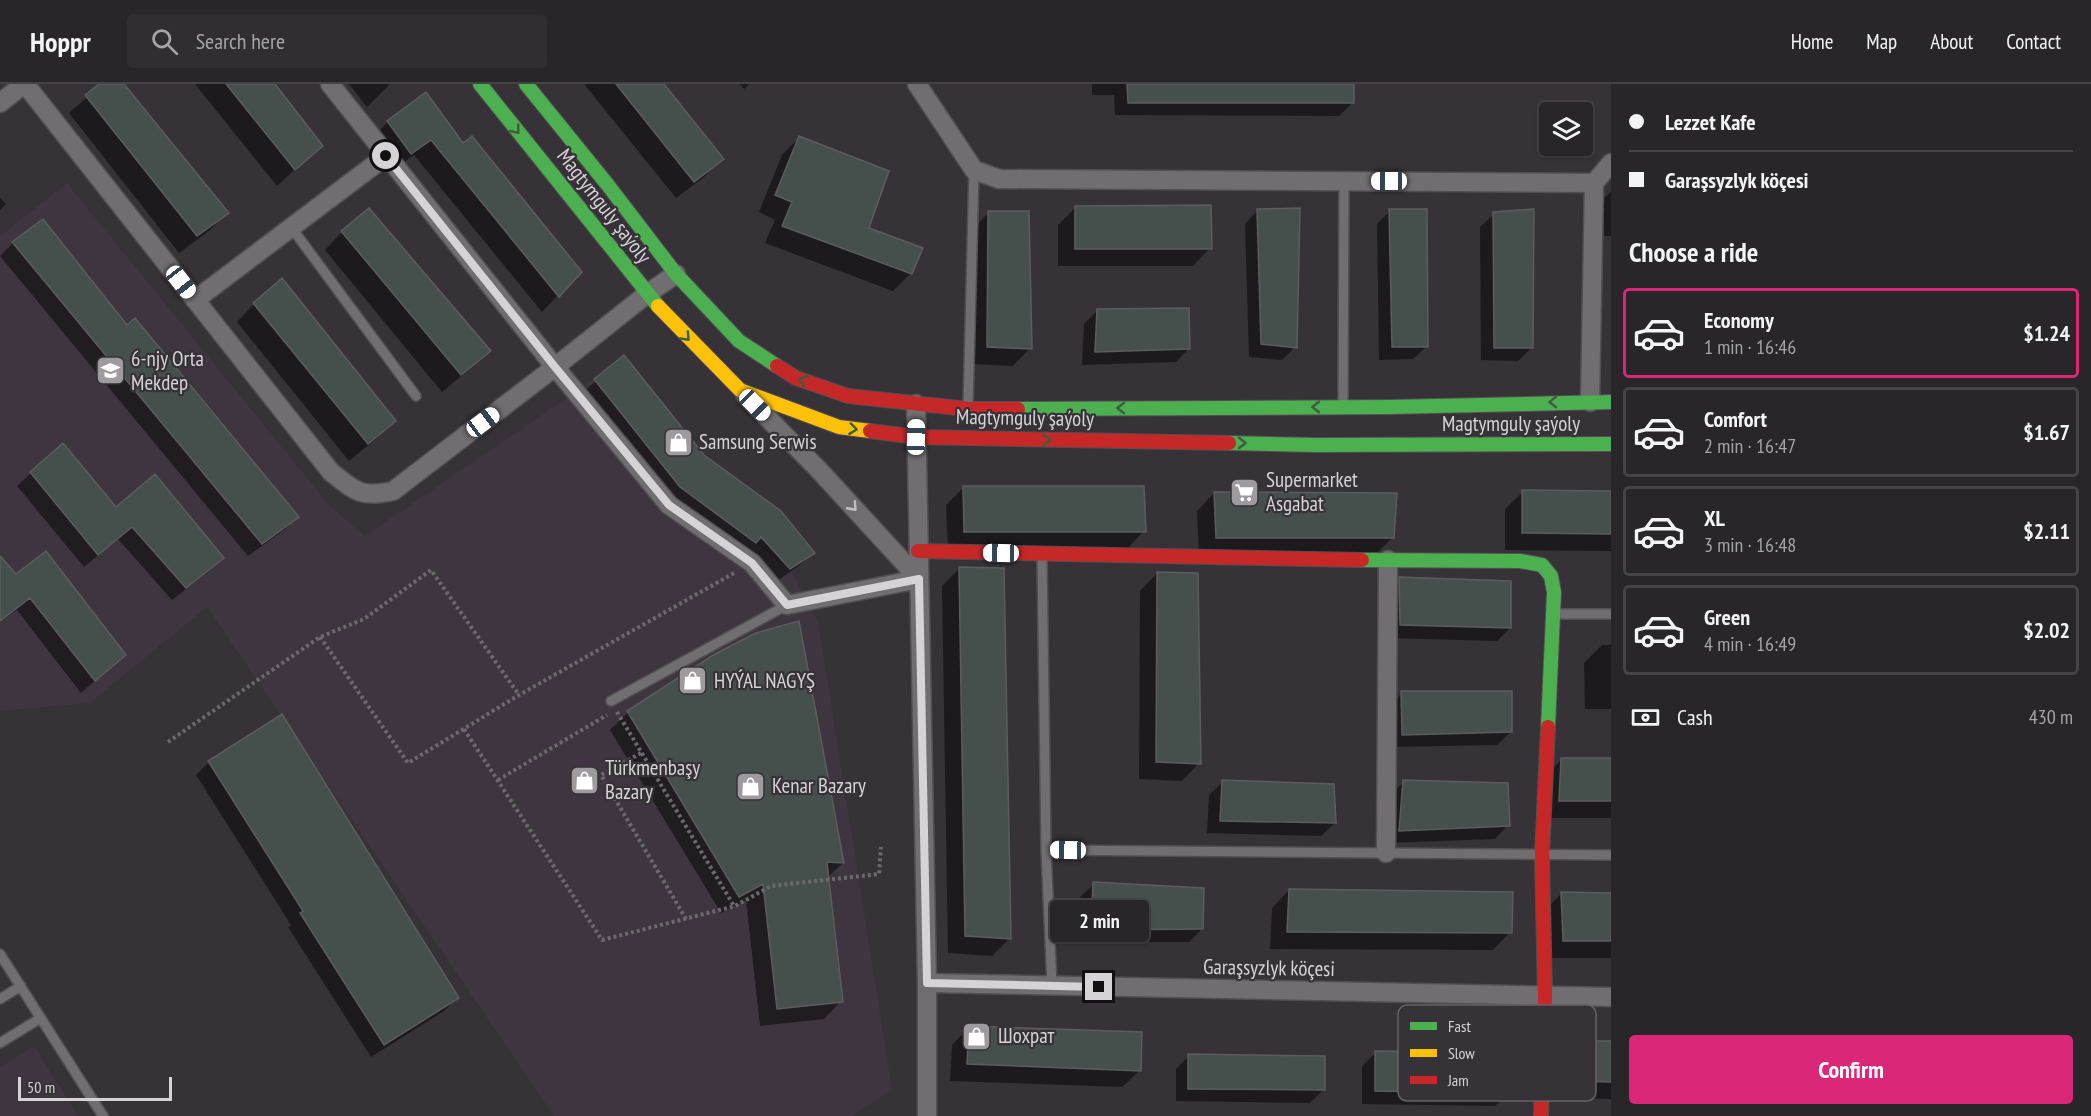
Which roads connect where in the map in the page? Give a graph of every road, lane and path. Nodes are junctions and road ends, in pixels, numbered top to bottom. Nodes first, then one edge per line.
1 (24, 84) edge
2 (330, 84) edge
3 (480, 84) edge
4 (526, 84) edge
5 (917, 84) edge
6 (0, 103) edge
7 (386, 156) junction
8 (1611, 163) edge
9 (974, 170) junction
10 (1344, 181) junction
11 (1594, 183) junction
12 (291, 227) junction
13 (676, 274) junction
14 (647, 294) junction
15 (195, 300) junction
16 (555, 367) junction
17 (740, 390) junction
18 (416, 396) dead end
19 (1590, 402) junction
20 (1611, 402) edge
21 (916, 404) junction
22 (1343, 407) junction
23 (968, 409) junction
24 (916, 437) junction
25 (1611, 444) edge
26 (918, 551) junction
27 (1042, 554) junction
28 (1388, 560) junction
29 (752, 563) junction
30 (919, 579) junction
31 (787, 605) junction
32 (1553, 614) junction
33 (1611, 614) edge
34 (320, 637) junction
35 (519, 696) junction
36 (611, 701) dead end
37 (464, 729) junction
38 (168, 742) dead end
39 (641, 753) junction
40 (498, 780) junction
41 (881, 847) dead end
42 (1046, 850) junction
43 (1386, 853) junction
44 (1542, 855) junction
45 (1611, 855) edge
46 (735, 906) junction
47 (687, 919) junction
48 (0, 954) edge
49 (927, 983) junction
50 (21, 986) junction
51 (1052, 986) junction
52 (1545, 996) junction
53 (1611, 997) edge
54 (0, 999) edge
55 (1545, 1005) edge
56 (41, 1018) junction
57 (0, 1043) edge
58 (1542, 1101) edge
59 (924, 1114) edge
60 (103, 1116) edge
61 (1541, 1116) edge

1 - 6 street
1 - 15 street
2 - 7 street
3 -> 14 street, Magtymguly şaýoly
4 - 13 street, Magtymguly şaýoly
5 - 9 street
7 - 12 street
7 - 16 street
8 - 11 street
9 - 10 street
9 - 23 lane
10 - 11 street
10 - 22 lane
11 - 19 street
12 - 15 street
12 - 18 lane
13 - 14 street
21 -> 13 street, Magtymguly şaýoly
14 - 16 street
14 -> 17 street, Magtymguly şaýoly
15 - 16 street
16 - 29 street
17 -> 24 street, Magtymguly şaýoly
17 -> 30 street
19 - 20 street, Magtymguly şaýoly
19 -> 22 street, Magtymguly şaýoly
21 - 23 street, Magtymguly şaýoly
21 - 24 street
22 -> 23 street, Magtymguly şaýoly
24 -> 25 street, Magtymguly şaýoly
24 - 26 street
26 - 27 street
26 - 30 street
27 - 28 street
27 - 42 lane
28 - 32 street
28 - 43 street
29 - 31 street
29 - 35 path
30 - 31 street
30 - 49 street
31 - 36 lane
32 - 33 lane
32 - 44 street
34 - 35 path
34 - 37 path
34 - 38 path
35 - 37 path
37 - 40 path
39 - 40 path
39 - 46 path
39 - 47 path
40 - 47 path
41 - 46 path
42 - 43 lane
42 - 51 lane
43 - 44 lane
44 - 45 lane
44 - 52 street
46 - 47 path
48 - 50 lane
49 - 51 street, Garaşsyzlyk köçesi
49 - 59 street
50 - 54 lane
50 - 56 lane
51 - 52 street, Garaşsyzlyk köçesi
52 - 53 street, Garaşsyzlyk köçesi
52 - 55 street
56 - 57 lane
56 - 60 lane
58 - 61 street

